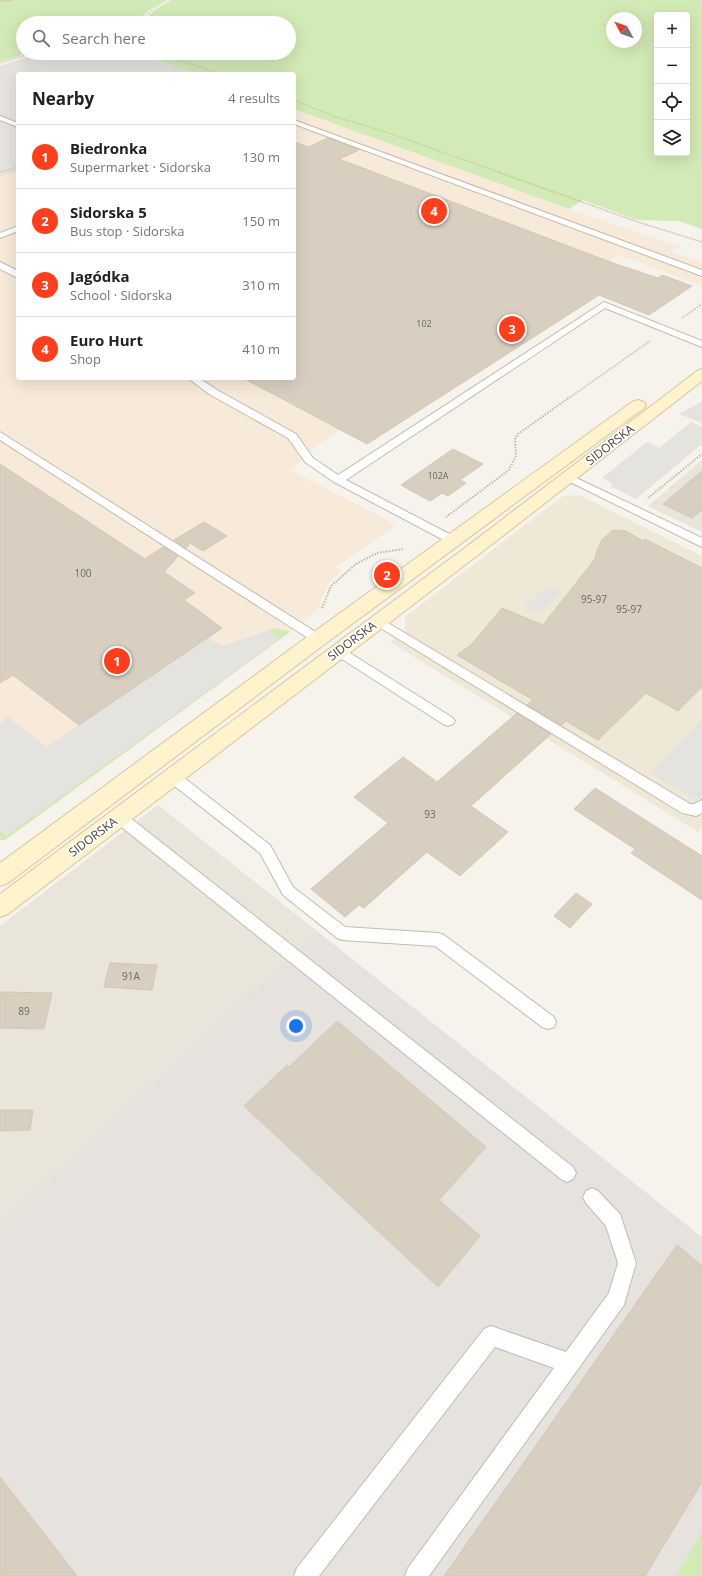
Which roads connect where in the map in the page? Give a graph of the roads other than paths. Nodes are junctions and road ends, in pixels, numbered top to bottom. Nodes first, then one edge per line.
1 (0, 118) edge
2 (296, 123) edge
3 (16, 124) edge
4 (0, 129) edge
5 (16, 229) edge
6 (0, 236) edge
7 (0, 265) edge
8 (702, 273) edge
9 (16, 274) edge
10 (702, 344) edge
11 (702, 358) edge
12 (702, 374) edge
13 (196, 380) edge
14 (0, 435) edge
15 (589, 441) junction
16 (611, 444) junction
17 (559, 473) junction
18 (338, 480) junction
19 (453, 541) junction
20 (702, 543) edge
21 (472, 551) junction
22 (359, 610) junction
23 (378, 621) junction
24 (318, 639) junction
25 (338, 651) junction
26 (448, 721) dead end
27 (153, 762) junction
28 (173, 777) junction
29 (100, 801) junction
30 (702, 806) edge
31 (119, 817) junction
32 (0, 876) edge
33 (0, 907) edge
34 (548, 1022) dead end
35 (567, 1173) dead end
36 (592, 1197) dead end
37 (570, 1363) junction
38 (304, 1576) edge
39 (416, 1576) edge

1 - 3 lane
2 - 8 lane
3 - 4 lane
5 - 6 lane
7 - 9 lane
10 - 18 lane
11 - 15 street, SIDORSKA
12 - 16 street, SIDORSKA
13 - 18 lane
14 - 24 lane
15 - 16 street
15 - 17 street, SIDORSKA
16 - 17 street, SIDORSKA
17 - 19 street, SIDORSKA
17 - 20 lane
17 - 21 street, SIDORSKA
18 - 19 lane
19 - 21 street
19 - 22 street, SIDORSKA
21 - 23 street, SIDORSKA
22 - 23 street
22 - 24 street, SIDORSKA
23 - 25 street, SIDORSKA
23 - 30 lane
24 - 25 street
24 - 27 street, SIDORSKA
25 - 26 lane
25 - 28 street, SIDORSKA
27 - 28 street
27 - 29 street, SIDORSKA
28 - 31 street, SIDORSKA
28 - 34 lane
29 - 31 street
29 - 32 street, SIDORSKA
31 - 33 street, SIDORSKA
31 - 35 lane
36 - 37 lane
37 - 38 lane
37 - 39 lane

